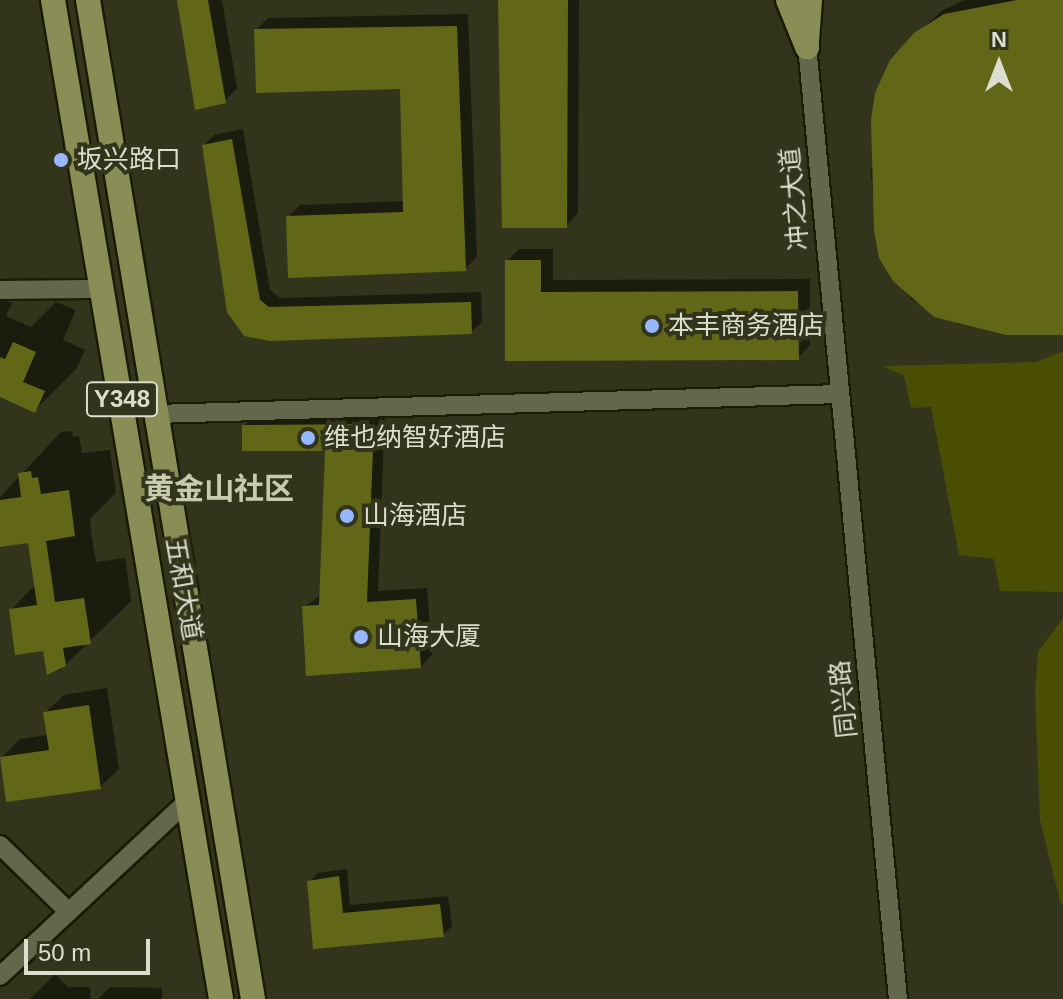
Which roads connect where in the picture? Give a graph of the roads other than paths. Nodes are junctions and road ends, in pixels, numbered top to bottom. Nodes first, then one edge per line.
1 (53, 0) edge
2 (788, 0) edge
3 (803, 0) edge
4 (810, 0) edge
5 (89, 1) edge
6 (807, 47) junction
7 (103, 289) junction
8 (0, 290) edge
9 (839, 394) junction
10 (155, 414) junction
11 (190, 799) junction
12 (0, 845) edge
13 (69, 912) junction
14 (0, 976) edge
15 (221, 999) edge
16 (253, 999) edge
17 (898, 999) edge

1 - 7 main road, 五和大道 / Y348
2 - 6 main road
3 - 6 street, 冲之大道
4 - 6 main road
5 - 10 main road, 五和大道 / Y348
6 - 9 street, 冲之大道
7 - 8 street
7 - 11 main road, 五和大道 / Y348
9 - 10 street
9 - 17 street, 同兴路
10 - 16 main road, 五和大道 / Y348
11 - 13 street
11 - 15 main road, 五和大道 / Y348
12 - 13 street
13 - 14 street

